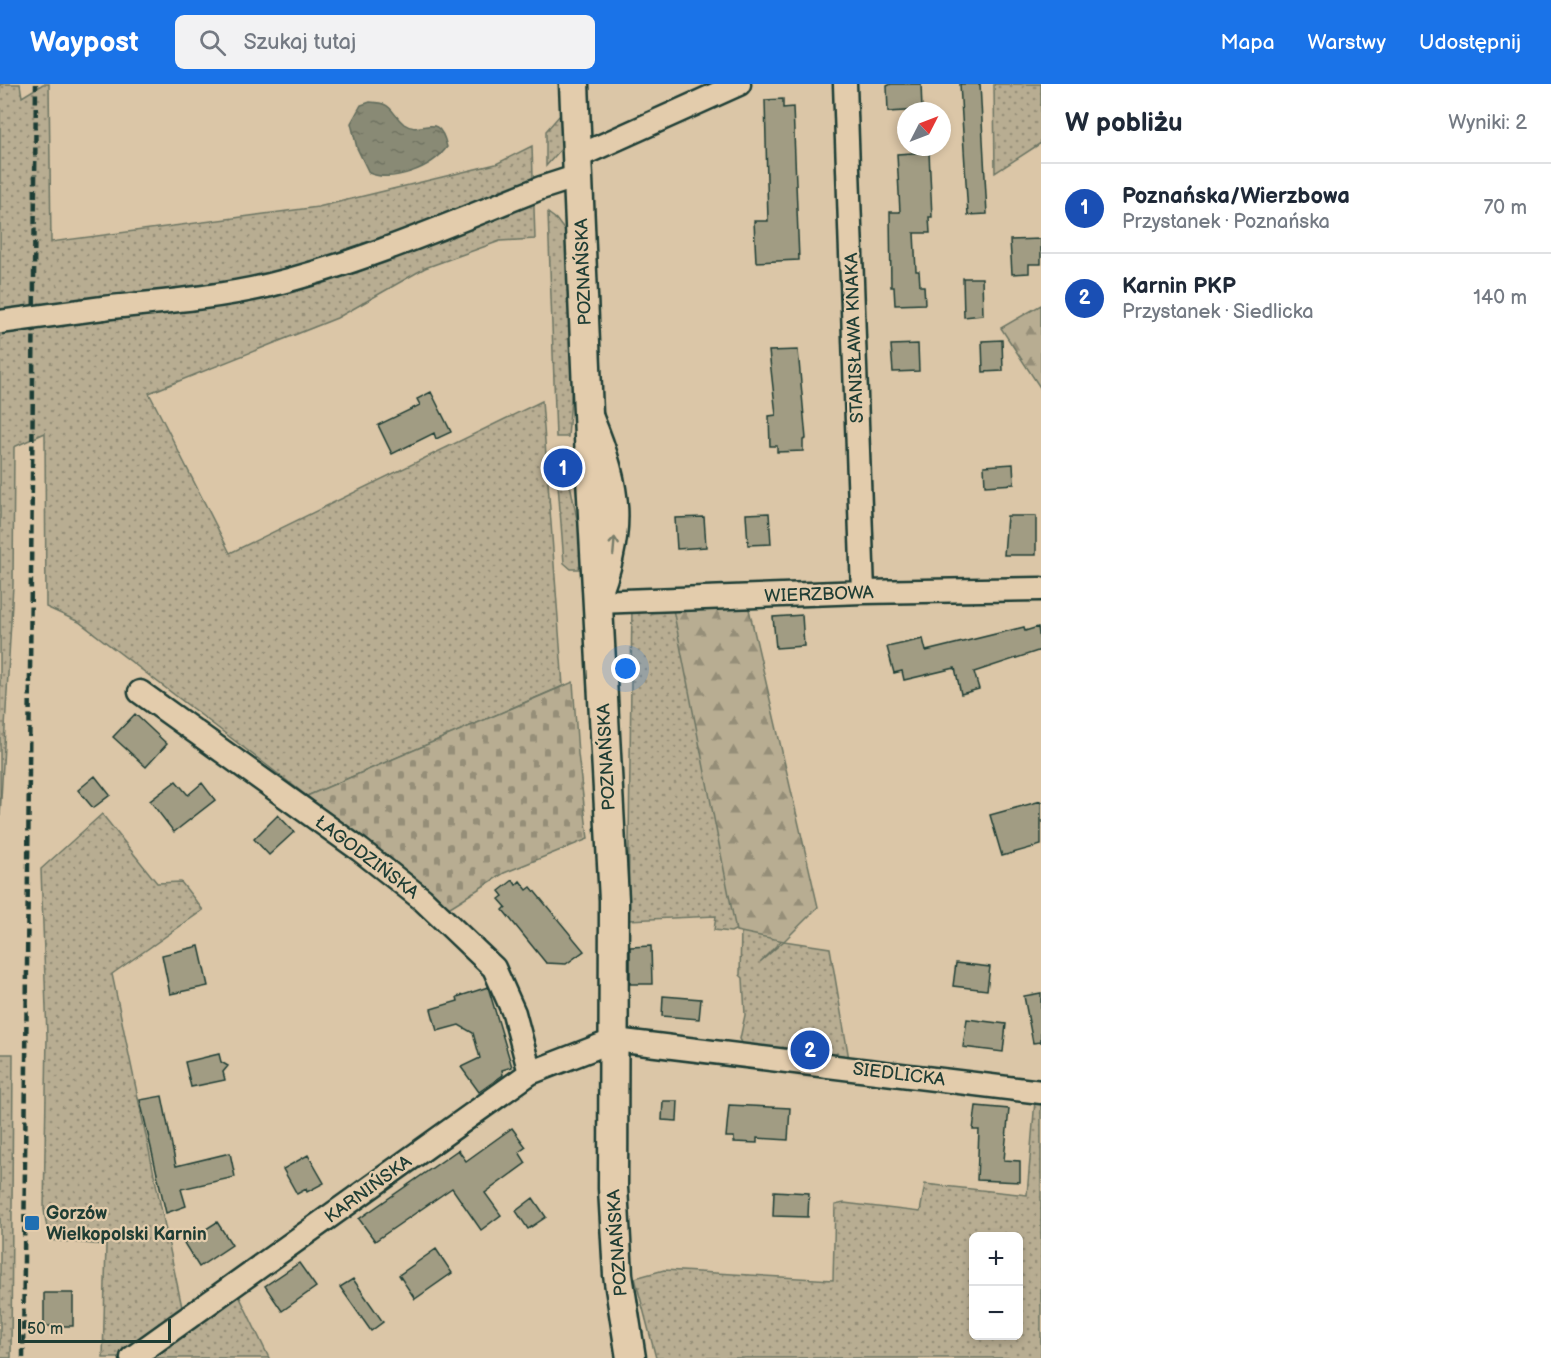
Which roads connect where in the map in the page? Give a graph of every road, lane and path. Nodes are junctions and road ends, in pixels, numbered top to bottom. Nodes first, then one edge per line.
1 (574, 84) edge
2 (739, 84) edge
3 (845, 84) edge
4 (579, 168) junction
5 (0, 322) edge
6 (1041, 590) edge
7 (863, 592) junction
8 (597, 602) junction
9 (140, 693) dead end
10 (615, 1040) junction
11 (530, 1073) junction
12 (1041, 1092) edge
13 (132, 1358) edge
14 (631, 1358) edge

1 - 4 main road, POZNAŃSKA
2 - 4 street
3 - 7 street, STANISŁAWA KNAKA
4 - 5 street, bridge
4 - 8 main road, POZNAŃSKA
6 - 7 street, WIERZBOWA
7 - 8 street, WIERZBOWA
8 - 10 main road, POZNAŃSKA
9 - 11 street, ŁAGODZIŃSKA
10 - 11 street, KARNIŃSKA
10 - 12 street, SIEDLICKA
10 - 14 main road, POZNAŃSKA
11 - 13 street, KARNIŃSKA

